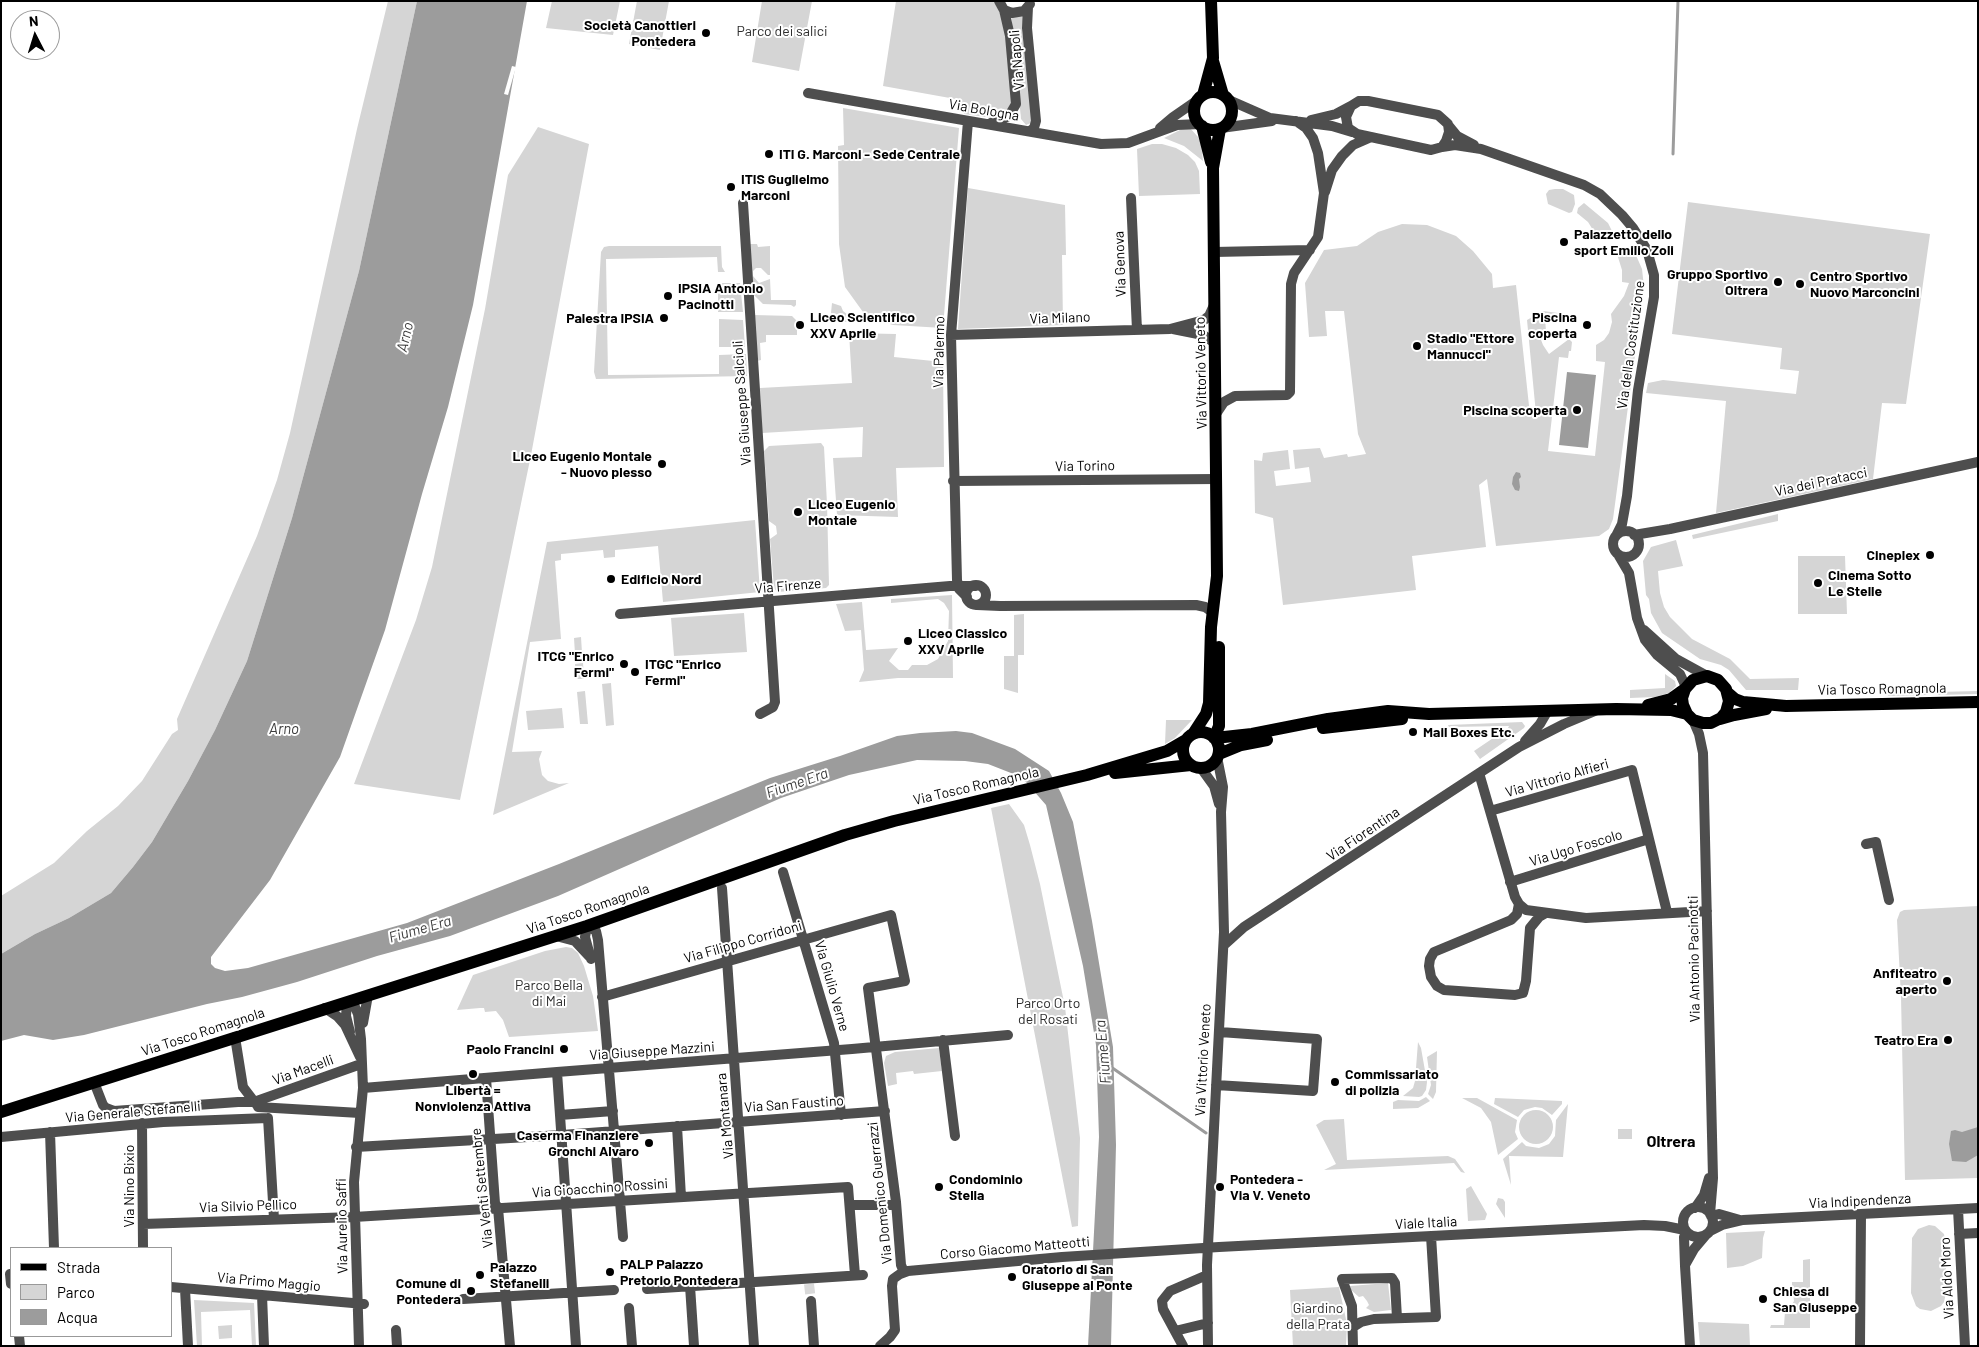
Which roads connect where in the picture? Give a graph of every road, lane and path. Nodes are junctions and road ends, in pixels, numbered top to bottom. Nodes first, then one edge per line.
1 (1212, 1) edge
2 (1000, 4) edge
3 (1030, 4) edge
4 (1213, 58) junction
5 (808, 93) dead end
6 (1201, 97) junction
7 (1016, 98) junction
8 (1226, 98) junction
9 (1351, 106) junction
10 (1036, 110) junction
11 (1281, 120) junction
12 (968, 121) junction
13 (1300, 122) junction
14 (986, 124) junction
15 (1448, 124) junction
16 (1201, 125) junction
17 (1220, 129) junction
18 (1027, 131) junction
19 (1352, 132) junction
20 (1154, 134) junction
21 (1057, 136) junction
22 (1369, 138) junction
23 (1442, 147) junction
24 (1481, 149) junction
25 (1213, 168) junction
26 (1324, 193) junction
27 (1131, 198) dead end
28 (743, 203) dead end
29 (1310, 250) junction
30 (1214, 252) junction
31 (1215, 302) junction
32 (1170, 329) junction
33 (1137, 330) junction
34 (951, 335) junction
35 (1215, 343) junction
36 (1216, 414) junction
37 (1978, 462) edge
38 (1217, 479) junction
39 (954, 481) junction
40 (1626, 496) junction
41 (1616, 536) junction
42 (1635, 541) junction
43 (1619, 556) junction
44 (1217, 576) junction
45 (1632, 583) junction
46 (957, 585) junction
47 (976, 586) junction
48 (967, 597) junction
49 (768, 601) junction
50 (977, 605) junction
51 (1212, 612) junction
52 (620, 614) dead end
53 (1641, 628) junction
54 (1707, 676) junction
55 (1685, 688) junction
56 (1728, 693) junction
57 (1978, 702) edge
58 (1786, 706) junction
59 (1599, 709) junction
60 (1616, 709) junction
61 (1514, 712) junction
62 (1553, 712) junction
63 (760, 714) dead end
64 (1426, 714) junction
65 (1690, 717) junction
66 (1716, 721) junction
67 (1546, 734) junction
68 (1530, 736) junction
69 (1190, 737) junction
70 (1214, 738) junction
71 (1519, 747) junction
72 (1703, 753) junction
73 (1218, 755) junction
74 (1196, 767) junction
75 (1479, 773) junction
76 (1088, 775) junction
77 (1221, 812) junction
78 (1490, 812) junction
79 (1649, 839) junction
80 (1866, 844) dead end
81 (782, 872) dead end
82 (1510, 882) junction
83 (722, 888) dead end
84 (1889, 900) dead end
85 (1519, 904) junction
86 (1707, 911) junction
87 (1668, 912) junction
88 (1546, 913) junction
89 (891, 915) joint
90 (616, 916) junction
91 (1514, 918) junction
92 (587, 926) junction
93 (1530, 928) junction
94 (556, 936) junction
95 (804, 940) junction
96 (1224, 945) junction
97 (599, 950) junction
98 (591, 960) junction
99 (728, 961) junction
100 (600, 982) junction
101 (368, 995) junction
102 (602, 997) junction
103 (347, 1002) junction
104 (325, 1008) junction
105 (350, 1032) junction
106 (1220, 1032) junction
107 (1008, 1035) dead end
108 (235, 1037) junction
109 (361, 1039) junction
110 (943, 1040) junction
111 (876, 1047) junction
112 (836, 1051) junction
113 (734, 1059) junction
114 (361, 1062) junction
115 (609, 1068) junction
116 (557, 1072) junction
117 (486, 1078) junction
118 (94, 1082) junction
119 (1216, 1085) junction
120 (363, 1088) junction
121 (256, 1105) junction
122 (613, 1111) junction
123 (885, 1111) junction
124 (1, 1112) edge
125 (360, 1113) junction
126 (841, 1115) junction
127 (560, 1116) junction
128 (268, 1118) junction
129 (740, 1121) junction
130 (142, 1123) junction
131 (677, 1126) junction
132 (614, 1131) junction
133 (50, 1132) junction
134 (562, 1135) junction
135 (955, 1136) dead end
136 (1, 1137) edge
137 (490, 1139) junction
138 (356, 1147) junction
139 (1712, 1164) junction
140 (744, 1192) junction
141 (681, 1196) junction
142 (620, 1200) junction
143 (566, 1204) junction
144 (850, 1205) junction
145 (896, 1205) junction
146 (498, 1208) junction
147 (1695, 1208) junction
148 (1978, 1208) edge
149 (1958, 1210) junction
150 (1711, 1215) junction
151 (1861, 1215) junction
152 (354, 1217) junction
153 (1683, 1218) junction
154 (274, 1219) junction
155 (1742, 1220) junction
156 (143, 1224) junction
157 (1644, 1225) junction
158 (1685, 1231) junction
159 (1708, 1233) junction
160 (1978, 1233) edge
161 (1959, 1234) junction
162 (1431, 1236) junction
163 (624, 1237) dead end
164 (54, 1247) edge
165 (143, 1247) edge
166 (1209, 1248) junction
167 (1685, 1266) junction
168 (904, 1272) junction
169 (1207, 1275) junction
170 (750, 1282) junction
171 (690, 1286) junction
172 (172, 1287) edge
173 (647, 1288) dead end
174 (185, 1289) junction
175 (614, 1290) dead end
176 (572, 1293) junction
177 (262, 1295) junction
178 (506, 1296) junction
179 (463, 1299) dead end
180 (810, 1301) tunnel mouth
181 (361, 1304) junction
182 (1352, 1306) junction
183 (629, 1308) dead end
184 (1397, 1318) junction
185 (1374, 1319) junction
186 (1208, 1323) junction
187 (1353, 1327) junction
188 (396, 1330) dead end
189 (1175, 1331) junction
190 (188, 1346) edge
191 (264, 1346) edge
192 (359, 1346) edge
193 (397, 1346) edge
194 (510, 1346) edge
195 (576, 1346) edge
196 (632, 1346) edge
197 (694, 1346) edge
198 (754, 1346) edge
199 (814, 1346) edge
200 (880, 1346) edge
201 (1182, 1346) edge
202 (1208, 1346) edge
203 (1353, 1346) edge
204 (1690, 1346) edge
205 (1860, 1346) edge
206 (1965, 1346) edge

1 - 4 main road
2 - 3 street
2 - 7 street, Via Napoli
3 - 10 street, Via Napoli
4 - 6 main road
4 - 8 main road
5 - 12 street, Via Bologna
6 - 8 main road
6 - 16 main road
6 - 20 street, Via Bologna
7 - 14 street, Via Napoli
7 - 18 street, Via Napoli
8 - 11 street
8 - 17 main road
9 - 13 street, Via della Costituzione
9 - 15 street, Via della Costituzione
9 - 19 street
10 - 18 street, Via Napoli
10 - 21 street, Via Napoli
11 - 13 street
11 - 17 street
12 - 14 street, Via Bologna
12 - 34 street, Via Palermo
13 - 19 street, Via della Costituzione
13 - 26 street
14 - 18 street, Via Bologna
15 - 23 street
15 - 24 street, Via della Costituzione
16 - 17 main road
16 - 20 street, Via Bologna
16 - 25 main road, Via Vittorio Veneto
17 - 25 main road, Via Vittorio Veneto
18 - 21 street, Via Bologna
19 - 22 street, Via della Costituzione
20 - 21 street, Via Bologna
22 - 23 street, Via della Costituzione
22 - 26 street
23 - 24 street, Via della Costituzione
24 - 40 street, Via della Costituzione
25 - 30 main road, Via Vittorio Veneto
26 - 29 street
27 - 33 street, Via Genova
28 - 49 street, Via Giuseppe Salcioli
29 - 30 street
29 - 36 street
30 - 31 main road, Via Vittorio Veneto
31 - 32 street, Via Milano
31 - 35 main road, Via Vittorio Veneto
32 - 33 street, Via Milano
32 - 35 street, Via Milano
33 - 34 street, Via Milano
34 - 39 street, Via Palermo
35 - 36 main road, Via Vittorio Veneto
36 - 38 main road, Via Vittorio Veneto
37 - 42 street, Via dei Pratacci
38 - 39 street, Via Torino
38 - 44 main road, Via Vittorio Veneto
39 - 46 street, Via Palermo
40 - 41 street, Via della Costituzione
40 - 42 street, Via della Costituzione
41 - 42 street
41 - 43 street
42 - 43 street
42 - 45 street, Via della Costituzione
43 - 45 street, Via della Costituzione
44 - 51 main road, Via Vittorio Veneto
44 - 70 main road, Via Vittorio Veneto
45 - 53 street, Via della Costituzione
46 - 47 street, Via Firenze
46 - 48 street
46 - 49 street, Via Firenze
47 - 48 street
47 - 50 street
48 - 50 street
49 - 52 street, Via Firenze
49 - 63 street, Via Giuseppe Salcioli
50 - 51 street
51 - 69 main road, Via Vittorio Veneto
53 - 54 street
53 - 55 street, Via della Costituzione
54 - 55 main road
54 - 56 main road
55 - 60 main road
55 - 65 main road
56 - 58 main road, Via Tosco Romagnola
56 - 66 main road
57 - 58 main road, Via Tosco Romagnola
58 - 66 main road, Via Tosco Romagnola
59 - 60 main road
59 - 62 main road
59 - 67 street, Via Fiorentina
60 - 65 main road
61 - 62 main road
61 - 64 main road
61 - 68 street
62 - 67 street
62 - 68 street, Via Fiorentina
64 - 70 main road
64 - 73 main road
65 - 66 main road
65 - 72 street, Via Antonio Pacinotti
66 - 72 street, Via Antonio Pacinotti
67 - 71 street, Via Fiorentina
68 - 71 street, Via Fiorentina
69 - 70 main road
69 - 74 main road
69 - 76 main road, Via Tosco Romagnola
70 - 73 main road
71 - 75 street, Via Fiorentina
72 - 86 street, Via Antonio Pacinotti
73 - 74 main road
73 - 77 street, Via Vittorio Veneto
74 - 76 main road
74 - 77 street, Via Vittorio Veneto
75 - 78 street
75 - 96 street, Via Fiorentina
76 - 90 main road, Via Tosco Romagnola
77 - 96 street, Via Vittorio Veneto
78 - 79 street, Via Vittorio Alfieri
78 - 82 street
79 - 82 street, Via Ugo Foscolo
79 - 87 street
80 - 84 street
81 - 95 street, Via Giulio Verne
82 - 85 street
83 - 99 street, Via Montanara
85 - 88 street
85 - 91 street
86 - 87 street
86 - 139 street, Via Antonio Pacinotti
87 - 88 street
88 - 93 street
89 - 95 street, Via Filippo Corridoni
89 - 111 street, Via Domenico Guerrazzi
90 - 92 main road, Via Tosco Romagnola
90 - 97 street
91 - 93 street
91 - 93 street
92 - 94 main road, Via Tosco Romagnola
92 - 97 street
92 - 98 street
94 - 98 street
94 - 101 main road, Via Tosco Romagnola
95 - 99 street, Via Filippo Corridoni
95 - 112 street, Via Giulio Verne
96 - 106 street, Via Vittorio Veneto
97 - 100 street
98 - 100 street
99 - 102 street, Via Filippo Corridoni
99 - 113 street, Via Montanara
100 - 102 street
101 - 103 main road, Via Tosco Romagnola
101 - 109 street
102 - 115 street
103 - 104 main road, Via Tosco Romagnola
103 - 105 street
103 - 109 street
104 - 105 street
104 - 108 main road, Via Tosco Romagnola
105 - 114 street
106 - 119 street, Via Vittorio Veneto
106 - 119 street
107 - 110 street, Via Giuseppe Mazzini
108 - 118 main road, Via Tosco Romagnola
108 - 121 street
109 - 114 street
110 - 111 street, Via Giuseppe Mazzini
110 - 135 street
111 - 112 street, Via Giuseppe Mazzini
111 - 123 street, Via Domenico Guerrazzi
112 - 113 street, Via Giuseppe Mazzini
112 - 126 street, Via Giulio Verne
113 - 115 street, Via Giuseppe Mazzini
113 - 129 street, Via Montanara
114 - 120 street
114 - 121 street, Via Macelli
115 - 116 street, Via Giuseppe Mazzini
115 - 122 street
116 - 117 street, Via Giuseppe Mazzini
116 - 127 street
117 - 120 street, Via Giuseppe Mazzini
117 - 137 street, Via Venti Settembre
118 - 121 street
118 - 124 main road, Via Tosco Romagnola
119 - 166 street, Via Vittorio Veneto
120 - 125 street, Via Aurelio Saffi
121 - 125 street
121 - 128 street
122 - 127 street
122 - 132 street
123 - 126 street, Via San Faustino
123 - 145 street, Via Domenico Guerrazzi
125 - 138 street, Via Aurelio Saffi
126 - 129 street, Via San Faustino
127 - 134 street
128 - 130 street, Via Generale Stefanelli
128 - 154 street
129 - 131 street, Via San Faustino
129 - 140 street, Via Montanara
130 - 133 street, Via Generale Stefanelli
130 - 156 street, Via Nino Bixio
131 - 132 street, Via San Faustino
131 - 141 street
132 - 134 street, Via San Faustino
132 - 142 street
133 - 136 street, Via Generale Stefanelli
133 - 164 street
134 - 137 street
134 - 143 street
137 - 138 street
137 - 146 street, Via Venti Settembre
138 - 152 street, Via Aurelio Saffi
139 - 147 street, Via Antonio Pacinotti
139 - 150 street, Via Antonio Pacinotti
140 - 141 street, Via Gioacchino Rossini
140 - 144 street, Via Gioacchino Rossini
140 - 170 street, Via Montanara
141 - 142 street, Via Gioacchino Rossini
142 - 143 street, Via Gioacchino Rossini
142 - 163 street
143 - 146 street, Via Gioacchino Rossini
143 - 176 street
144 - 145 street
144 - 170 street
145 - 168 street, Via Domenico Guerrazzi
146 - 152 street, Via Gioacchino Rossini
146 - 178 street, Via Venti Settembre
147 - 150 street
147 - 153 street
148 - 149 street, Via Indipendenza
149 - 151 street, Via Indipendenza
149 - 161 street, Via Aldo Moro
150 - 155 street, Via Indipendenza
150 - 159 street
151 - 155 street, Via Indipendenza
151 - 205 street
152 - 154 street, Via Silvio Pellico
152 - 181 street, Via Aurelio Saffi
153 - 157 street, Viale Italia
153 - 158 street
154 - 156 street, Via Silvio Pellico
155 - 159 street, Via Indipendenza
156 - 165 street, Via Nino Bixio
157 - 158 street, Viale Italia
157 - 162 street, Viale Italia
158 - 159 street
158 - 167 street
159 - 167 street
160 - 161 street
161 - 206 street, Via Aldo Moro
162 - 166 street, Viale Italia
162 - 184 street
166 - 168 street, Corso Giacomo Matteotti
166 - 169 street, Via Vittorio Veneto
167 - 204 street
168 - 200 street
169 - 186 street, Via Vittorio Veneto
169 - 189 street
170 - 171 street
170 - 198 street, Via Montanara
171 - 173 street
171 - 197 street
172 - 174 street, Via Primo Maggio
174 - 177 street, Via Primo Maggio
174 - 190 street
175 - 176 street
176 - 178 street
176 - 195 street
177 - 181 street, Via Primo Maggio
177 - 191 street
178 - 179 street
178 - 194 street, Via Venti Settembre
180 - 199 street
181 - 192 street, Via Aurelio Saffi
182 - 184 street
182 - 185 street
182 - 187 street
183 - 196 street
184 - 185 street
185 - 187 street
186 - 189 street
186 - 202 street, Via Vittorio Veneto
187 - 203 street
188 - 193 street
189 - 201 street

